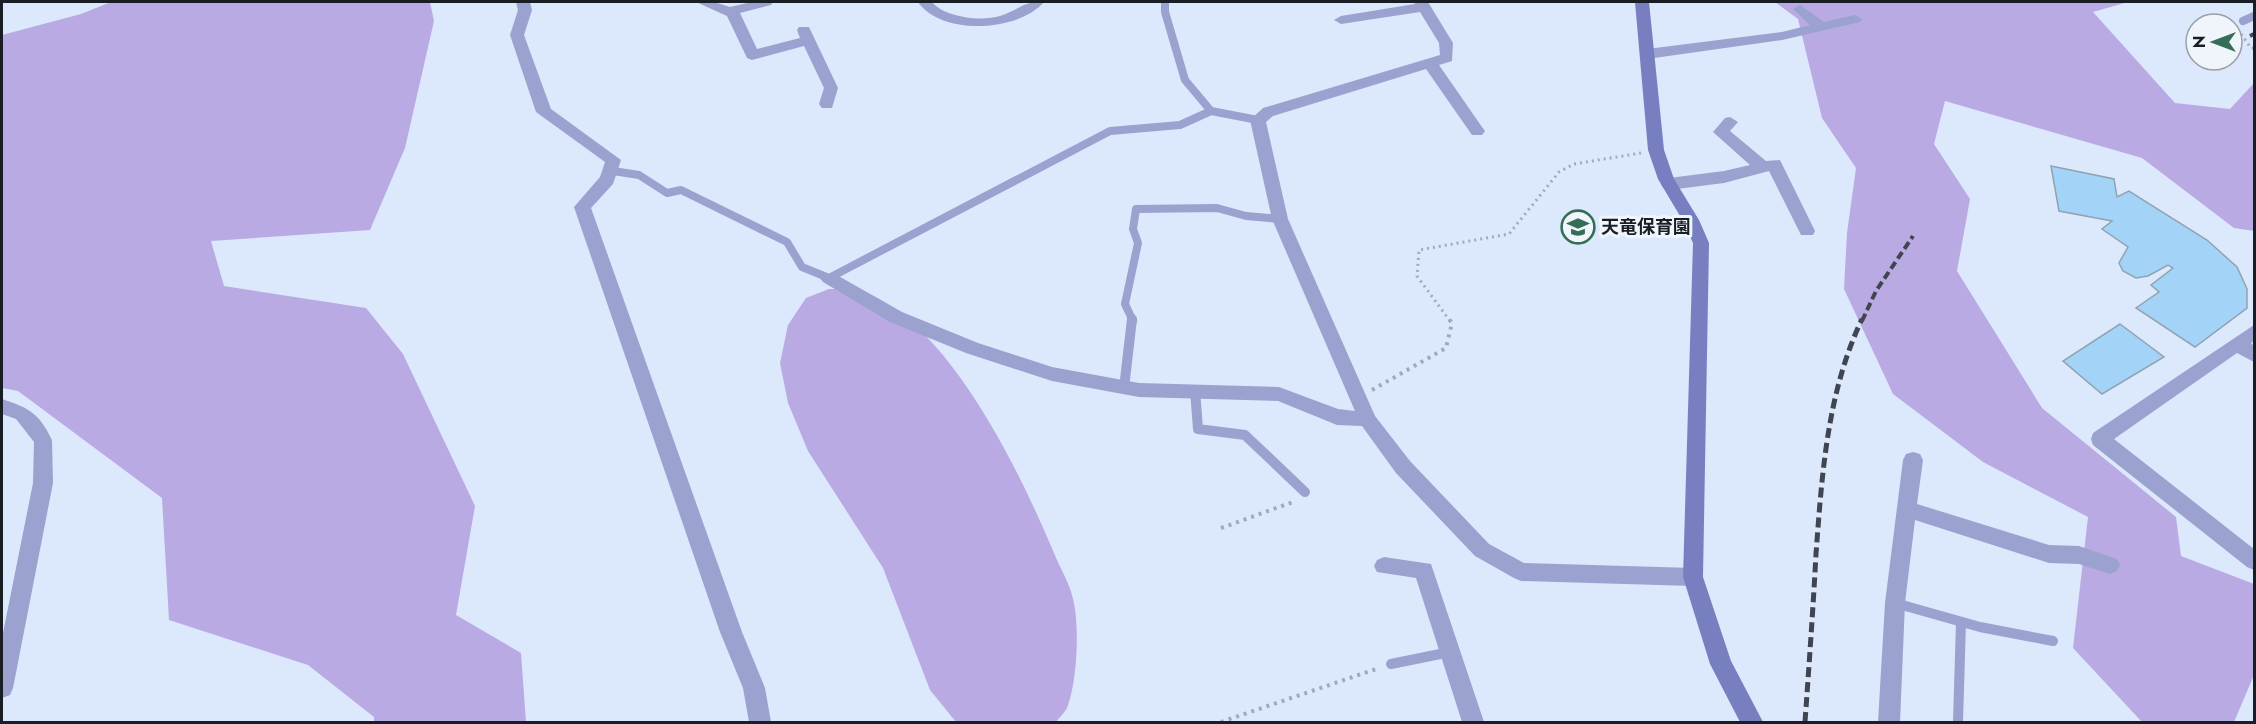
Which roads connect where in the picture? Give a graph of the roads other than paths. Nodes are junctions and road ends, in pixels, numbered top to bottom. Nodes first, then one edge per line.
1 (524, 2) edge
2 (703, 2) edge
3 (766, 2) edge
4 (925, 2) edge
5 (1037, 2) edge
6 (1165, 2) edge
7 (1642, 2) edge
8 (1422, 4) edge
9 (1800, 9) dead end
10 (732, 11) junction
11 (1855, 19) dead end
12 (1341, 20) dead end
13 (1821, 27) junction
14 (1647, 54) junction
15 (1430, 64) junction
16 (827, 104) dead end
17 (1211, 111) junction
18 (1258, 120) junction
19 (1730, 122) dead end
20 (1476, 130) dead end
21 (1763, 167) junction
22 (613, 171) junction
23 (1669, 184) junction
24 (1280, 219) junction
25 (1808, 231) dead end
26 (829, 278) junction
27 (2254, 333) edge
28 (2238, 344) junction
29 (2254, 355) edge
30 (1124, 388) junction
31 (1195, 390) junction
32 (2, 407) edge
33 (1367, 419) junction
34 (1913, 460) dead end
35 (1305, 492) dead end
36 (1907, 509) junction
37 (2254, 561) edge
38 (2110, 565) dead end
39 (1384, 566) dead end
40 (1693, 577) junction
41 (1895, 603) junction
42 (1960, 621) junction
43 (2053, 641) dead end
44 (1450, 652) junction
45 (1391, 664) road end
46 (2, 688) edge
47 (760, 723) edge
48 (1473, 723) edge
49 (1752, 723) edge
50 (1889, 723) edge
51 (1958, 723) edge

1 - 22 street
2 - 10 street
3 - 10 street
4 - 5 street
6 - 17 lane
7 - 14 street
8 - 12 street
8 - 15 street
9 - 13 street
10 - 16 street
11 - 13 street
13 - 14 street
14 - 23 street
15 - 18 street
15 - 20 street
17 - 18 lane
17 - 26 lane
18 - 24 street
19 - 21 street
21 - 23 street
21 - 25 street
22 - 26 lane
22 - 47 street
23 - 40 street
24 - 30 lane
24 - 33 street
26 - 30 street
27 - 28 street
28 - 29 street
28 - 37 street
30 - 31 street
31 - 33 street
31 - 35 lane
32 - 46 street
33 - 40 street
34 - 36 street
36 - 38 street
36 - 41 street
39 - 44 street
40 - 49 street
41 - 42 lane
41 - 50 street
42 - 43 lane
42 - 51 lane
44 - 45 lane
44 - 48 street

